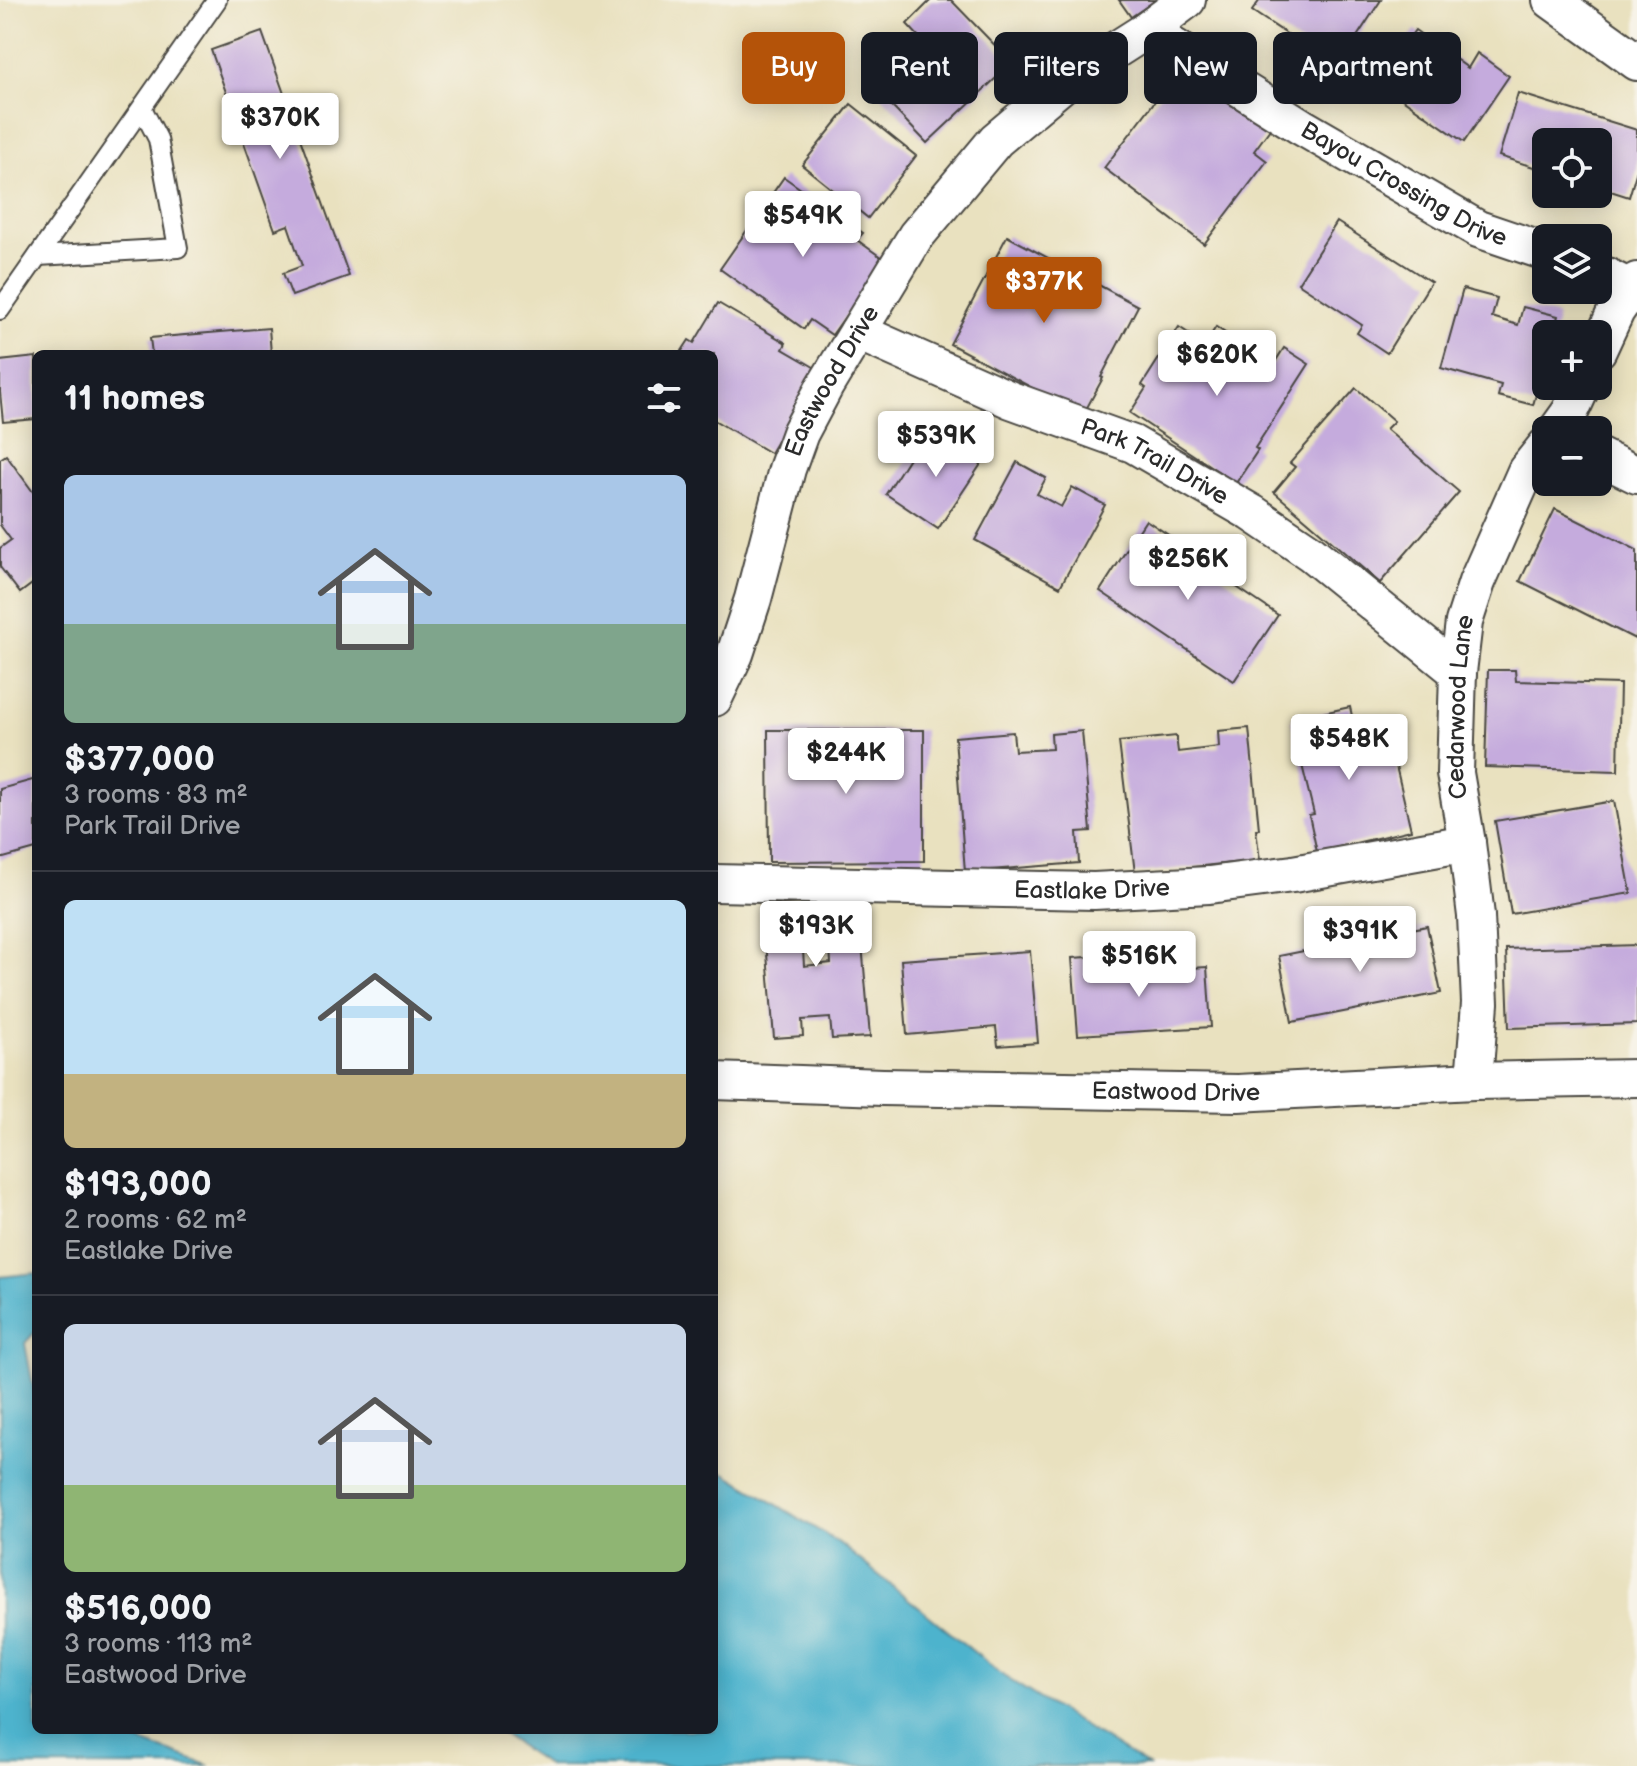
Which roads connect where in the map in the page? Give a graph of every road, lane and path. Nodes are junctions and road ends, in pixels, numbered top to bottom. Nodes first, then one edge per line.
1 (217, 0) edge
2 (1187, 0) edge
3 (1551, 0) edge
4 (1147, 30) junction
5 (1637, 62) edge
6 (142, 108) junction
7 (1532, 247) edge
8 (38, 256) junction
9 (1612, 277) edge
10 (1635, 285) edge
11 (0, 310) edge
12 (1612, 320) edge
13 (858, 332) junction
14 (1612, 463) edge
15 (1532, 464) edge
16 (1637, 475) edge
17 (1458, 672) junction
18 (718, 690) edge
19 (1467, 843) junction
20 (718, 883) edge
21 (1637, 1078) edge
22 (718, 1081) edge
23 (1474, 1081) junction

1 - 6 lane
2 - 4 street, Eastwood Drive
3 - 5 street
4 - 7 street, Bayou Crossing Drive
4 - 13 street, Eastwood Drive
6 - 8 lane
6 - 8 lane
8 - 11 lane
9 - 10 street
10 - 12 street
13 - 17 street, Park Trail Drive
13 - 18 street, Eastwood Drive
14 - 16 street
15 - 17 street, Cedarwood Lane
17 - 19 street, Cedarwood Lane
19 - 20 street, Eastlake Drive
19 - 23 street, Cedarwood Lane
21 - 23 street, Eastwood Drive
22 - 23 street, Eastwood Drive

